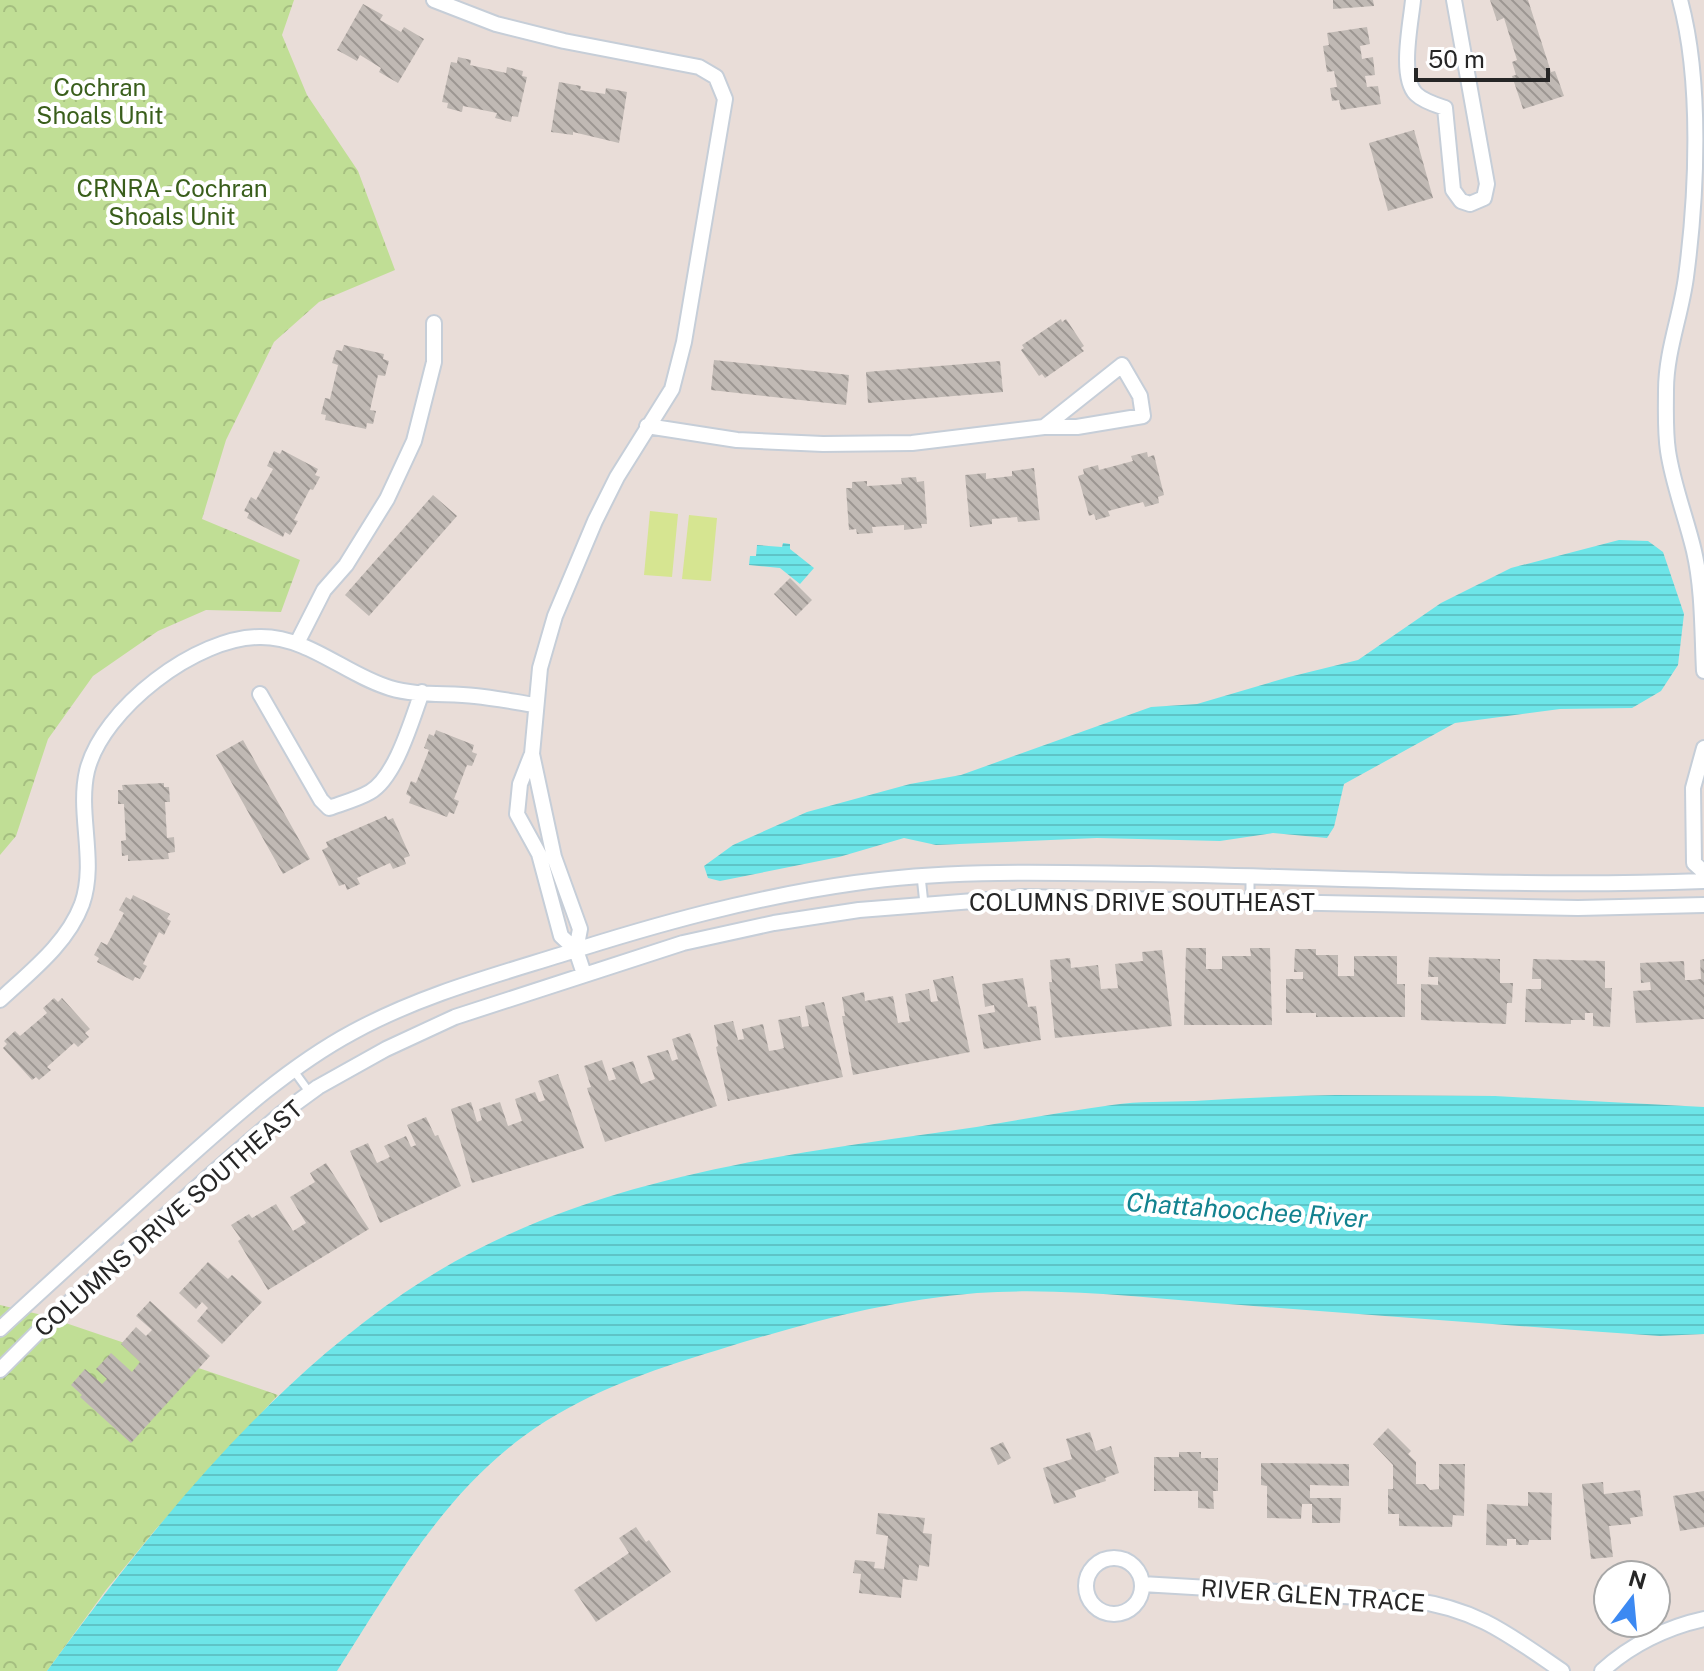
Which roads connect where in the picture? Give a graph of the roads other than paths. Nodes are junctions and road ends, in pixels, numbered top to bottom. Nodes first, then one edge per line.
1 (434, 0) edge
2 (1413, 0) edge
3 (1454, 0) edge
4 (1680, 0) edge
5 (1700, 97) edge
6 (434, 323) dead end
7 (647, 426) junction
8 (1044, 427) junction
9 (297, 643) junction
10 (1704, 671) edge
11 (422, 692) junction
12 (260, 694) dead end
13 (535, 705) junction
14 (1704, 750) edge
15 (532, 754) junction
16 (548, 859) junction
17 (1704, 872) edge
18 (921, 876) junction
19 (1250, 876) junction
20 (1704, 881) edge
21 (1250, 901) junction
22 (924, 904) junction
23 (1704, 905) edge
24 (576, 950) junction
25 (584, 974) junction
26 (0, 1000) edge
27 (294, 1071) junction
28 (310, 1093) junction
29 (0, 1329) edge
30 (0, 1370) edge
31 (1142, 1584) junction
32 (1704, 1619) edge
33 (1562, 1671) edge
34 (1602, 1671) edge

1 - 7 street
2 - 3 street
4 - 5 street
5 - 10 street
6 - 9 street
7 - 8 street
7 - 13 street
8 - 8 street
9 - 11 street
9 - 26 street
11 - 12 street
11 - 13 street
13 - 15 street
14 - 17 street
15 - 16 street
15 - 16 street
16 - 24 street
18 - 19 street, COLUMNS DRIVE SOUTHEAST
18 - 22 lane
18 - 24 street, COLUMNS DRIVE SOUTHEAST
19 - 20 street, COLUMNS DRIVE SOUTHEAST
19 - 21 lane
21 - 22 street, COLUMNS DRIVE SOUTHEAST
21 - 23 street, COLUMNS DRIVE SOUTHEAST
22 - 25 street, COLUMNS DRIVE SOUTHEAST
24 - 25 street
24 - 27 street, COLUMNS DRIVE SOUTHEAST
25 - 28 street, COLUMNS DRIVE SOUTHEAST
27 - 28 lane
27 - 29 street, COLUMNS DRIVE SOUTHEAST
28 - 30 street, COLUMNS DRIVE SOUTHEAST
31 - 31 street
31 - 33 street, RIVER GLEN TRACE
32 - 34 street

